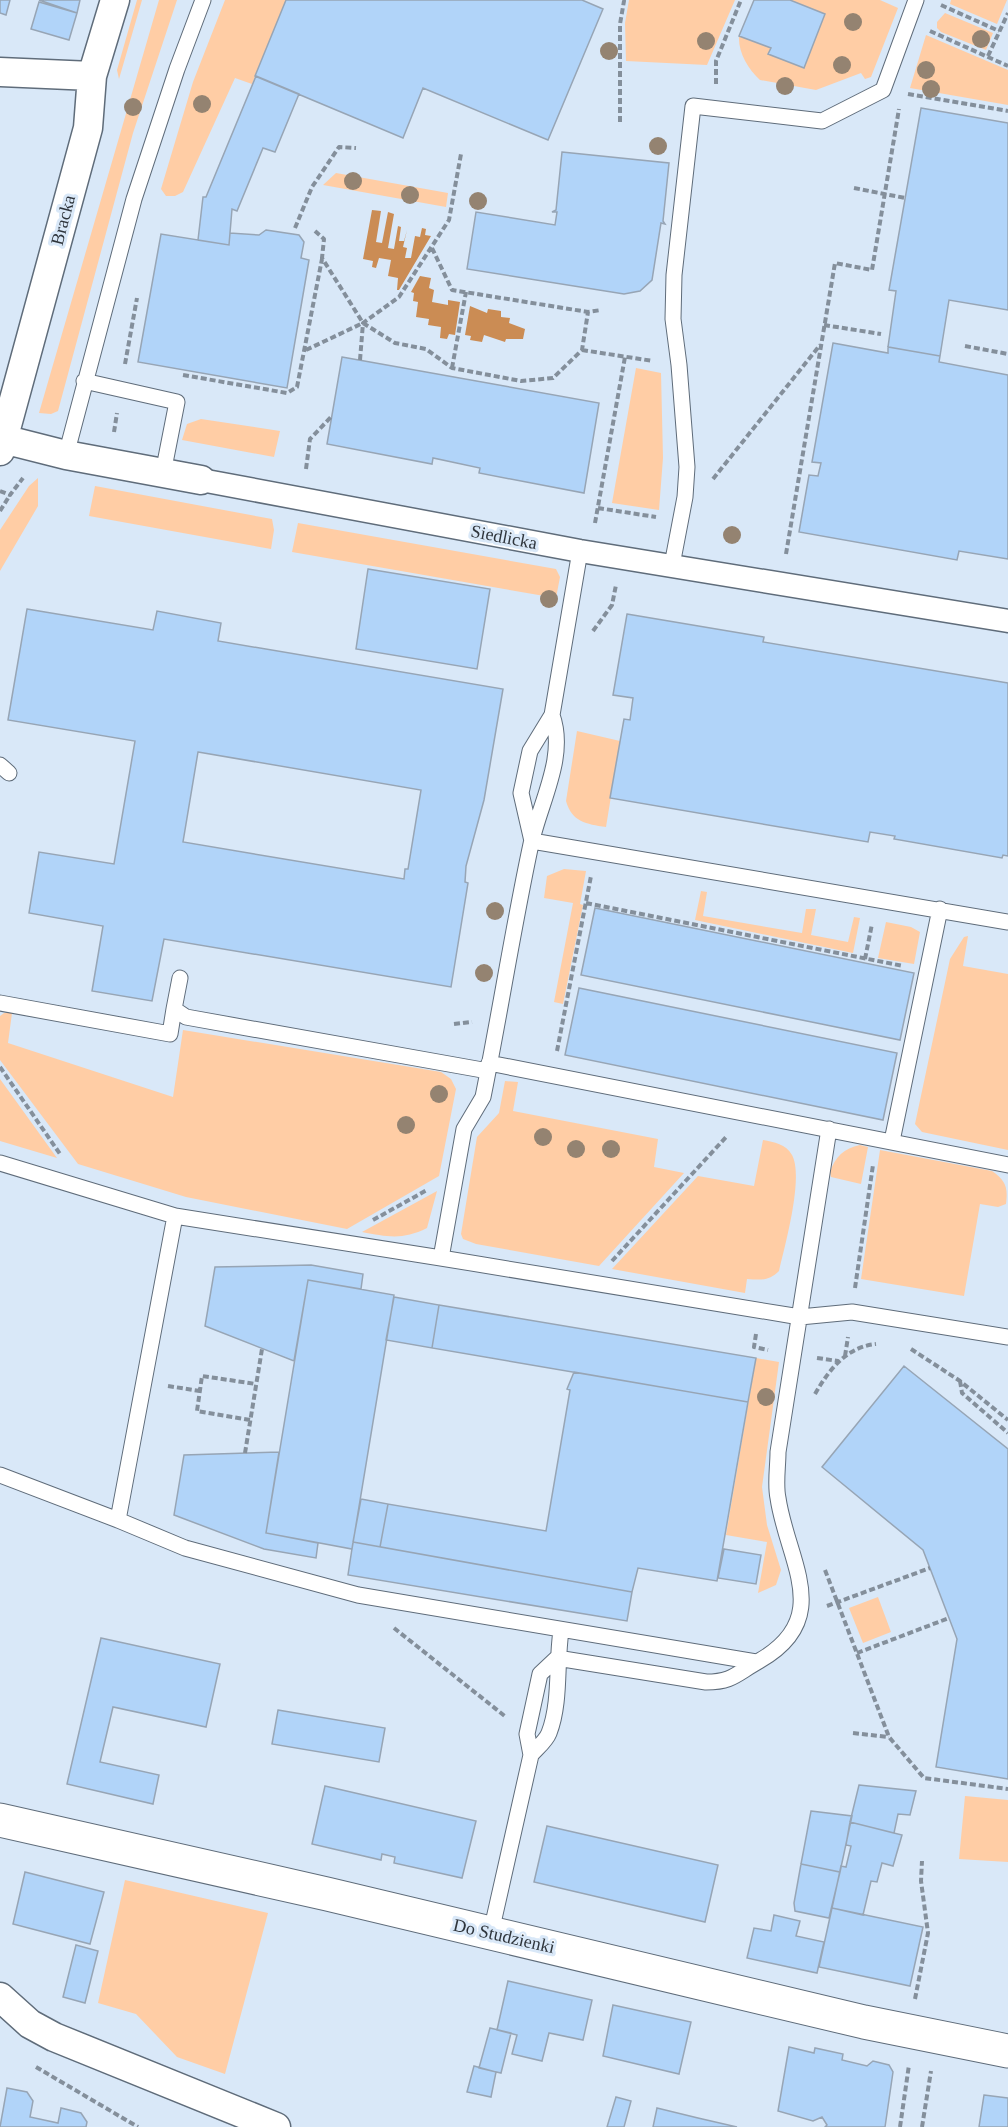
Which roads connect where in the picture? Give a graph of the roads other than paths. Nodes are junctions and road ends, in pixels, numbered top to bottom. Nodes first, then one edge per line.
1 (115, 0) edge
2 (203, 0) edge
3 (914, 5) edge
4 (0, 72) edge
5 (92, 76) junction
6 (84, 381) junction
7 (2, 445) edge
8 (66, 455) junction
9 (163, 473) junction
10 (201, 480) joint
11 (586, 542) junction
12 (672, 565) junction
13 (1008, 621) edge
14 (552, 715) junction
15 (532, 841) junction
16 (940, 909) junction
17 (1008, 922) edge
18 (180, 978) dead end
19 (0, 1003) edge
20 (174, 1009) junction
21 (489, 1067) junction
22 (829, 1129) junction
23 (884, 1139) junction
24 (0, 1163) edge
25 (1008, 1165) edge
26 (175, 1216) junction
27 (441, 1258) junction
28 (800, 1317) junction
29 (1008, 1336) edge
30 (0, 1475) edge
31 (118, 1520) junction
32 (561, 1631) junction
33 (557, 1658) junction
34 (756, 1662) junction
35 (531, 1755) junction
36 (0, 1820) edge
37 (491, 1932) junction
38 (0, 1997) edge
39 (1008, 2051) edge
40 (276, 2127) edge

1 - 5 street, Bracka
2 - 6 lane
3 - 12 lane
4 - 5 street
5 - 7 street, Bracka
6 - 8 lane
6 - 9 lane
7 - 8 street, Siedlicka
8 - 9 street, Siedlicka
9 - 10 street, Siedlicka
10 - 11 street, Siedlicka
11 - 12 street, Siedlicka
11 - 14 lane
12 - 13 street, Siedlicka
14 - 15 lane
14 - 15 lane
15 - 16 lane
15 - 21 lane
16 - 17 lane
16 - 23 lane
18 - 20 lane
19 - 20 lane
20 - 21 lane
21 - 22 lane
21 - 27 lane
22 - 23 lane
22 - 28 lane
23 - 25 lane
24 - 26 lane
26 - 27 lane
26 - 31 lane
27 - 28 lane
28 - 29 lane
28 - 34 lane
30 - 31 lane
31 - 32 lane
32 - 33 lane
32 - 34 lane
33 - 34 lane
33 - 35 lane
33 - 35 lane
35 - 37 lane
36 - 37 main road, Do Studzienki
37 - 39 main road, Do Studzienki
38 - 40 street

